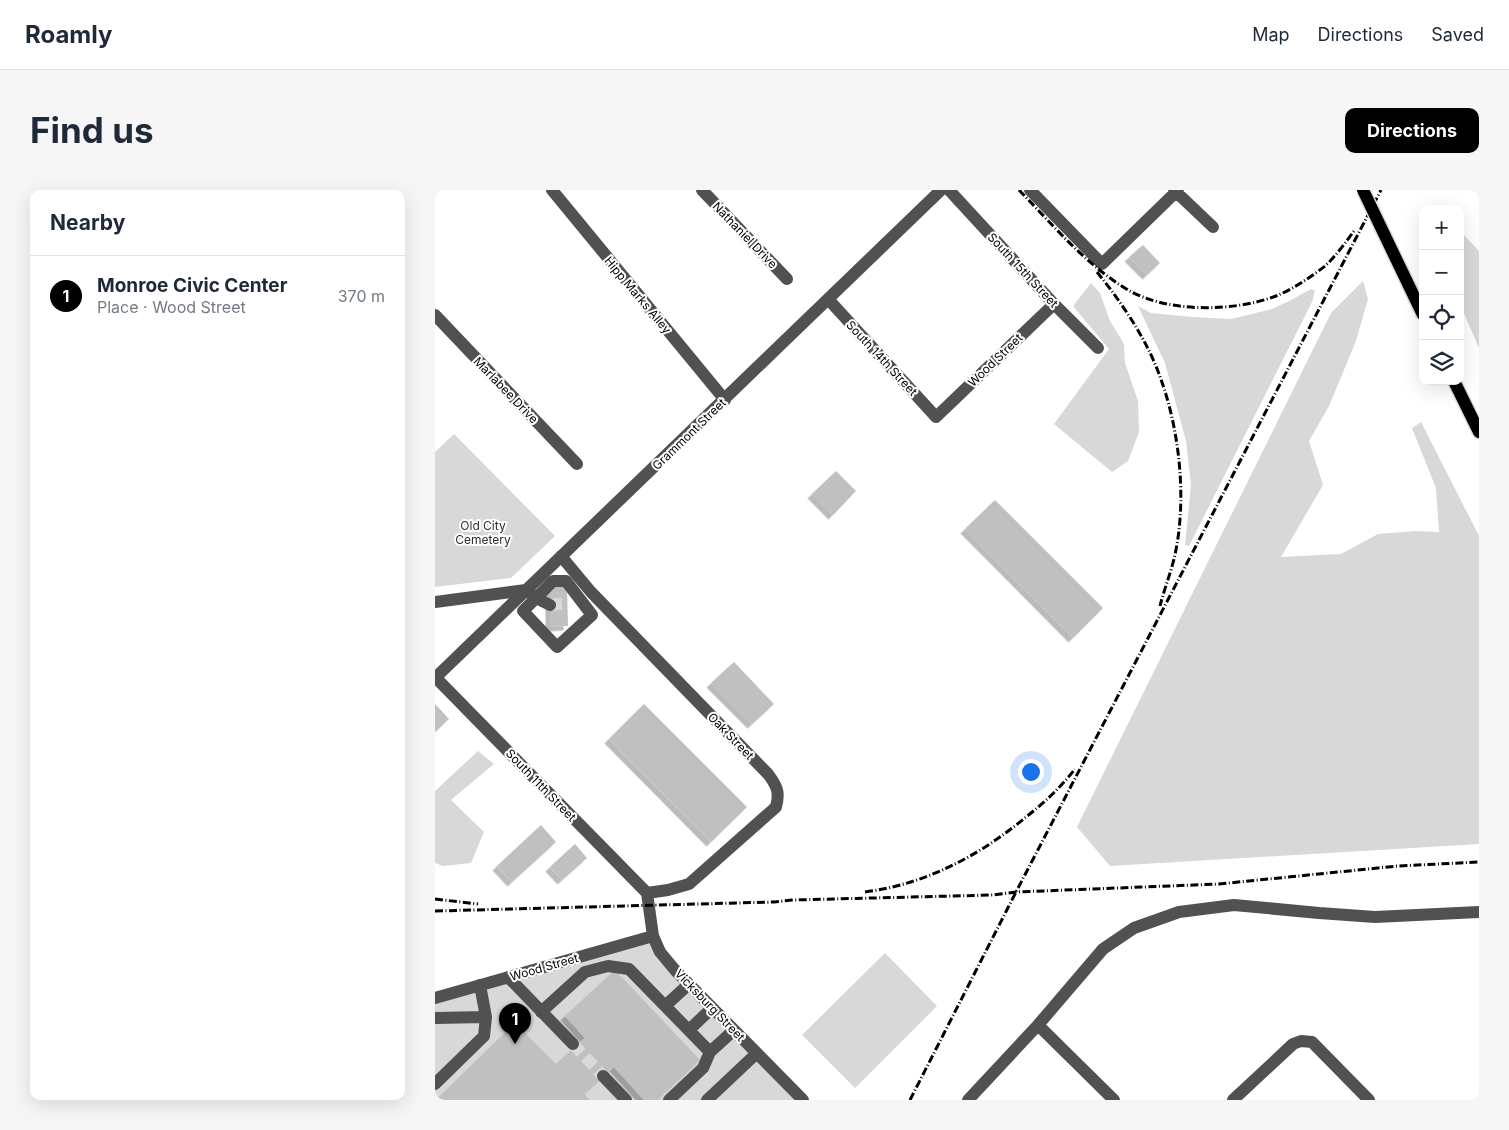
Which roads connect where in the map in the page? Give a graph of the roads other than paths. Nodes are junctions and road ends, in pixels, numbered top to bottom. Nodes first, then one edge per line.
1 (552, 190) edge
2 (702, 190) edge
3 (941, 190) edge
4 (949, 190) edge
5 (1030, 190) edge
6 (1363, 190) edge
7 (1176, 191) edge
8 (1213, 227) dead end
9 (787, 279) dead end
10 (828, 299) junction
11 (1054, 304) junction
12 (1419, 307) edge
13 (437, 320) edge
14 (1098, 348) dead end
15 (1457, 385) edge
16 (725, 400) junction
17 (936, 417) joint
18 (1479, 432) edge
19 (577, 464) dead end
20 (561, 556) junction
21 (591, 592) junction
22 (531, 594) junction
23 (581, 601) junction
24 (435, 602) edge
25 (567, 603) tunnel mouth
26 (550, 605) tunnel mouth
27 (435, 677) edge
28 (647, 893) junction
29 (1479, 912) edge
30 (653, 936) junction
31 (508, 977) junction
32 (689, 984) junction
33 (480, 985) junction
34 (435, 998) edge
35 (665, 1006) junction
36 (712, 1008) junction
37 (541, 1012) junction
38 (486, 1017) junction
39 (435, 1018) edge
40 (1038, 1025) junction
41 (689, 1030) junction
42 (734, 1030) junction
43 (573, 1044) tunnel mouth
44 (710, 1052) junction
45 (757, 1053) junction
46 (603, 1076) tunnel mouth
47 (435, 1084) edge
48 (676, 1098) edge
49 (626, 1100) edge
50 (707, 1100) edge
51 (803, 1100) edge
52 (968, 1100) edge
53 (1114, 1100) edge
54 (1233, 1100) edge
55 (1369, 1100) edge

1 - 16 street, Hipp Marks Alley
2 - 9 street, Nathaniel Drive
3 - 10 street, Grammont Street
4 - 11 street, South 15th Street
5 - 7 street
6 - 12 main road, bridge
7 - 8 street
10 - 16 street, Grammont Street
10 - 17 street, South 14th Street
11 - 14 street, South 15th Street
11 - 17 street, Wood Street
13 - 19 street, Marlabee Drive
15 - 18 main road
16 - 20 street, Grammont Street
20 - 21 street, Oak Street
20 - 22 street, Grammont Street
21 - 23 street
21 - 28 street, Oak Street
22 - 23 street
22 - 23 street
22 - 24 street
22 - 26 street
22 - 27 street, Grammont Street
23 - 25 street
27 - 28 street, South 11th Street
28 - 30 street, Vicksburg Street
29 - 40 street
30 - 31 street, Wood Street
30 - 32 street, Vicksburg Street
31 - 33 street, Wood Street
31 - 37 street
32 - 35 street
32 - 36 street, Vicksburg Street
33 - 34 street, Wood Street
33 - 38 street
35 - 37 street
35 - 41 street
36 - 41 street
36 - 42 street, Vicksburg Street
37 - 43 street
38 - 39 street
38 - 47 street
40 - 52 street
40 - 53 street
41 - 44 street
42 - 44 street
42 - 45 street, Vicksburg Street
44 - 48 street
45 - 50 street
45 - 51 street, Vicksburg Street
46 - 49 street
54 - 55 street

